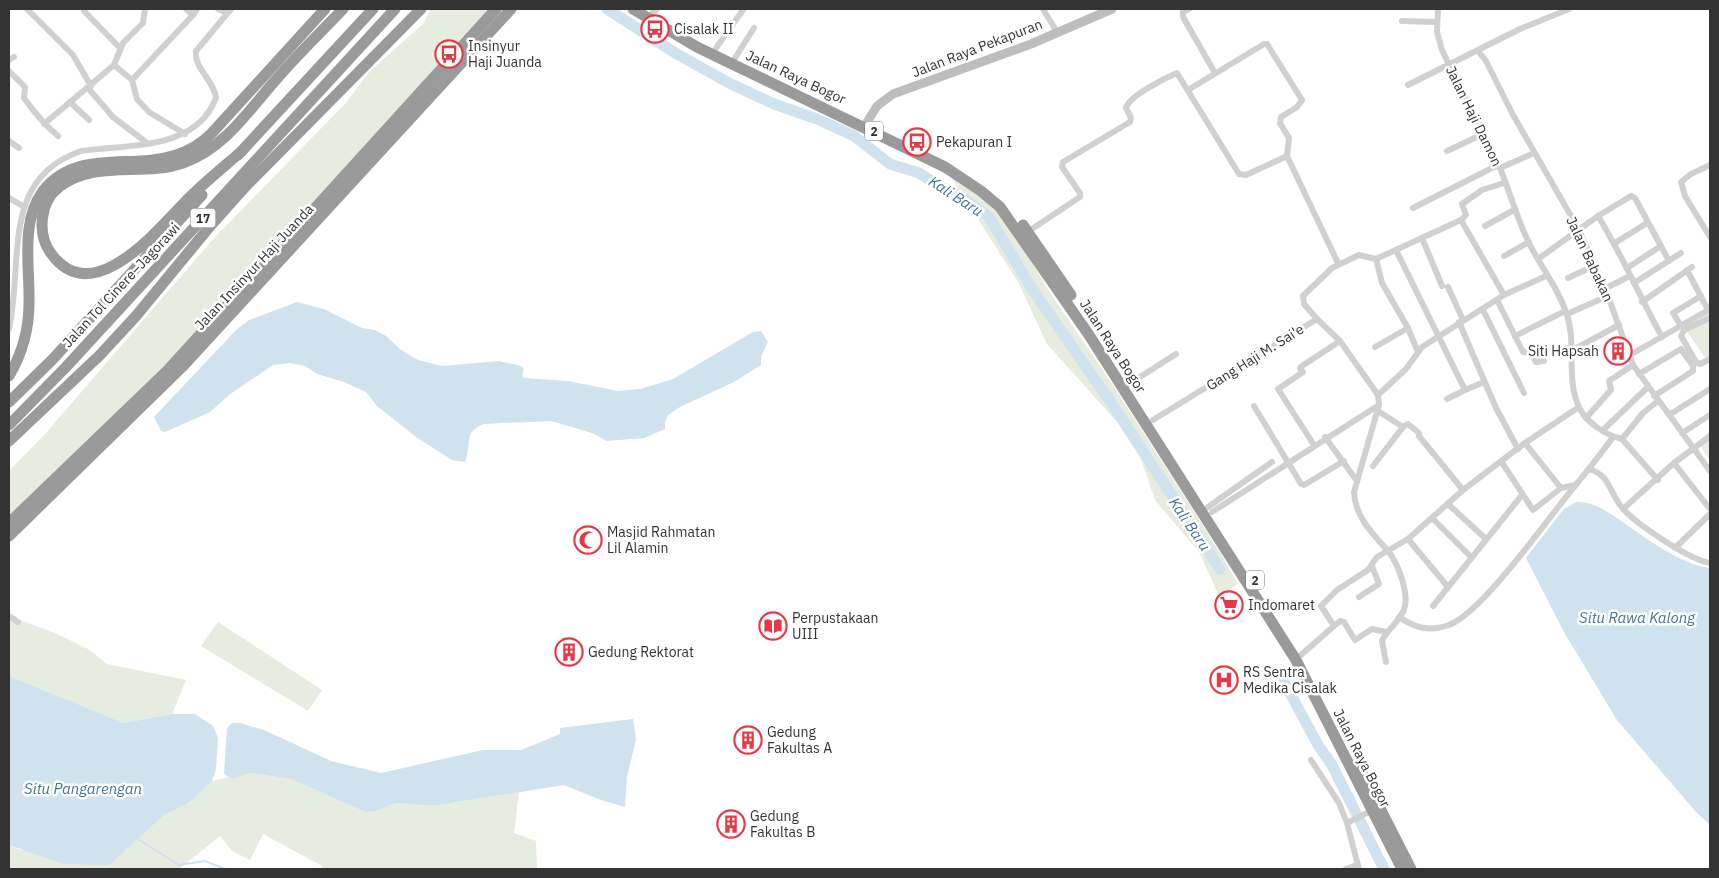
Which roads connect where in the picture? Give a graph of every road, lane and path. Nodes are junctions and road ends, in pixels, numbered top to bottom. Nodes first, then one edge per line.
1 (27, 9) edge
2 (146, 9) edge
3 (186, 9) edge
4 (218, 9) edge
5 (325, 9) edge
6 (343, 9) edge
7 (373, 9) edge
8 (395, 9) edge
9 (421, 9) edge
10 (496, 9) edge
11 (510, 9) edge
12 (632, 9) edge
13 (1043, 9) edge
14 (1109, 9) edge
15 (1189, 9) edge
16 (1438, 9) edge
17 (1569, 9) edge
18 (653, 10) edge
19 (743, 10) dead end
20 (84, 11) dead end
21 (229, 11) edge
22 (195, 12) edge
23 (1402, 21) dead end
24 (1436, 22) junction
25 (754, 28) dead end
26 (1058, 32) junction
27 (120, 48) junction
28 (716, 48) junction
29 (1478, 51) junction
30 (734, 58) junction
31 (114, 65) junction
32 (1450, 66) junction
33 (9, 71) edge
34 (1215, 73) junction
35 (132, 80) junction
36 (1408, 86) dead end
37 (90, 87) junction
38 (1188, 90) junction
39 (70, 102) junction
40 (89, 120) dead end
41 (866, 123) junction
42 (44, 124) junction
43 (184, 134) junction
44 (1483, 134) junction
45 (58, 136) dead end
46 (9, 141) edge
47 (147, 143) junction
48 (19, 148) dead end
49 (243, 150) junction
50 (1447, 151) dead end
51 (1534, 153) junction
52 (1287, 156) junction
53 (1710, 165) edge
54 (1499, 166) junction
55 (1504, 183) junction
56 (9, 198) edge
57 (21, 205) junction
58 (1413, 208) dead end
59 (1514, 210) junction
60 (1598, 216) junction
61 (1460, 220) junction
62 (1647, 223) junction
63 (1485, 226) dead end
64 (1579, 230) junction
65 (1025, 234) junction
66 (1710, 237) edge
67 (1422, 238) junction
68 (1529, 242) junction
69 (1615, 243) junction
70 (1661, 246) junction
71 (1396, 250) junction
72 (1681, 253) dead end
73 (16, 256) junction
74 (1504, 256) dead end
75 (1376, 259) junction
76 (1538, 259) junction
77 (9, 261) edge
78 (1669, 261) junction
79 (1338, 263) junction
80 (1594, 266) junction
81 (1627, 268) junction
82 (1546, 276) junction
83 (1630, 276) junction
84 (1568, 278) dead end
85 (1634, 283) junction
86 (1604, 289) junction
87 (1504, 295) junction
88 (1608, 296) junction
89 (1701, 296) junction
90 (1497, 300) junction
91 (1642, 302) junction
92 (1483, 310) junction
93 (1709, 310) edge
94 (1566, 312) junction
95 (1710, 318) edge
96 (1317, 319) junction
97 (1461, 321) junction
98 (1619, 325) junction
99 (1681, 326) junction
100 (1408, 328) junction
101 (9, 329) edge
102 (1515, 336) junction
103 (1440, 337) junction
104 (1662, 337) junction
105 (1340, 341) junction
106 (1375, 348) dead end
107 (1572, 350) junction
108 (1418, 352) junction
109 (1176, 354) dead end
110 (1630, 355) junction
111 (1710, 360) edge
112 (1544, 361) dead end
113 (1633, 364) junction
114 (1116, 369) junction
115 (1639, 374) junction
116 (9, 376) edge
117 (1484, 382) junction
118 (1129, 384) junction
119 (1648, 387) junction
120 (1710, 389) edge
121 (1465, 390) junction
122 (1524, 393) dead end
123 (1378, 395) junction
124 (1656, 398) junction
125 (1447, 399) dead end
126 (9, 402) edge
127 (1254, 406) dead end
128 (1579, 406) junction
129 (1379, 408) junction
130 (1669, 415) junction
131 (1710, 415) edge
132 (1586, 418) junction
133 (1152, 420) junction
134 (9, 425) edge
135 (1403, 427) junction
136 (1603, 430) junction
137 (1682, 433) junction
138 (1710, 436) edge
139 (1613, 437) junction
140 (1325, 438) junction
141 (1622, 439) junction
142 (9, 441) edge
143 (1525, 442) junction
144 (1314, 445) junction
145 (1692, 447) junction
146 (1518, 449) junction
147 (1272, 462) dead end
148 (1344, 462) junction
149 (1501, 462) junction
150 (1674, 463) junction
151 (1288, 464) junction
152 (1373, 466) dead end
153 (1589, 470) junction
154 (1710, 471) edge
155 (1658, 480) junction
156 (1357, 481) junction
157 (1576, 485) junction
158 (1561, 488) junction
159 (1463, 490) junction
160 (1522, 495) junction
161 (1449, 505) junction
162 (1623, 509) junction
163 (1710, 509) edge
164 (1210, 510) junction
165 (1710, 514) edge
166 (1433, 519) junction
167 (10, 528) edge
168 (1486, 539) junction
169 (1408, 540) junction
170 (1675, 548) junction
171 (1388, 552) junction
172 (1471, 556) junction
173 (1710, 563) edge
174 (1372, 566) junction
175 (1448, 587) junction
176 (1359, 597) dead end
177 (1433, 606) dead end
178 (9, 616) edge
179 (1399, 617) junction
180 (18, 622) dead end
181 (1334, 626) junction
182 (1386, 632) junction
183 (1301, 656) junction
184 (1386, 662) dead end
185 (1311, 760) dead end
186 (1372, 811) junction
187 (1349, 822) junction
188 (1358, 867) edge
189 (1346, 869) edge
190 (1402, 869) edge
191 (1411, 869) edge

1 - 37 street
2 - 27 street
3 - 22 street
4 - 21 street
5 - 116 highway
6 - 49 highway
7 - 49 highway, Jalan Tol Cinere–Jagorawi / 17
8 - 134 highway, Jalan Tol Cinere–Jagorawi / 17
9 - 142 highway
10 - 167 highway, Jalan Insinyur Haji Juanda
11 - 167 highway, Jalan Insinyur Haji Juanda
12 - 41 highway, Jalan Raya Bogor / 2
13 - 26 street
14 - 26 main road, Jalan Raya Pekapuran
15 - 34 street
16 - 24 street, Jalan Haji Damon
17 - 29 street
18 - 28 highway, Jalan Raya Bogor / 2
19 - 28 street
20 - 27 street
21 - 43 street
22 - 35 street
23 - 24 street
24 - 32 street, Jalan Haji Damon
25 - 30 street
26 - 41 main road, Jalan Raya Pekapuran
27 - 31 street
28 - 30 highway, Jalan Raya Bogor / 2
29 - 32 street
29 - 51 street, Jalan Babakan
30 - 41 highway, Jalan Raya Bogor / 2
31 - 35 street
31 - 37 street
32 - 36 street
32 - 44 street, Jalan Haji Damon
33 - 42 street
34 - 38 street
34 - 52 street
35 - 43 street
37 - 39 street
37 - 47 street
38 - 52 street
38 - 65 street
39 - 40 street
39 - 42 street
41 - 65 highway, Jalan Raya Bogor / 2
42 - 45 street
43 - 47 street
44 - 50 street
44 - 54 street, Jalan Haji Damon
46 - 48 street
47 - 57 street
49 - 126 highway, Jalan Tol Cinere–Jagorawi / 17
51 - 54 street
51 - 64 street, Jalan Babakan
52 - 79 street
53 - 66 street
54 - 55 street, Jalan Haji Damon
54 - 58 street
55 - 59 street, Jalan Haji Damon
55 - 61 street
56 - 57 street
57 - 73 street
59 - 63 street
59 - 68 street, Jalan Haji Damon
60 - 62 street
60 - 64 street
60 - 69 street
61 - 67 street
61 - 87 street
62 - 69 street
62 - 70 street
64 - 76 street
64 - 80 street, Jalan Babakan
65 - 114 highway, Jalan Raya Bogor / 2
67 - 71 street
67 - 97 street
68 - 74 street
68 - 76 street
69 - 81 street
70 - 78 street
70 - 81 street
71 - 75 street
71 - 103 street
72 - 78 street
73 - 77 street
73 - 101 street
75 - 79 street
75 - 100 street
76 - 82 street
78 - 85 street
79 - 96 street
80 - 84 street
80 - 86 street, Jalan Babakan
81 - 83 street
82 - 87 street
82 - 94 street
83 - 85 street
83 - 86 street
85 - 91 street
86 - 88 street, Jalan Babakan
87 - 90 street
88 - 94 street
88 - 98 street, Jalan Babakan
89 - 91 street
89 - 93 street
89 - 99 street
90 - 92 street
90 - 102 street
91 - 104 street
92 - 97 street
92 - 122 street
93 - 99 street
94 - 102 street
94 - 107 street
95 - 111 street
96 - 105 street, Gang Haji M. Sai'e
96 - 133 street, Gang Haji M. Sai'e
97 - 103 street
97 - 117 street
98 - 107 street
98 - 110 street, Jalan Babakan
99 - 104 street
100 - 106 street
100 - 108 street
102 - 112 street
103 - 108 street
103 - 121 street
104 - 110 street
105 - 123 street, Gang Haji M. Sai'e
105 - 144 street
107 - 128 street
108 - 123 street
109 - 118 street
110 - 113 street, Jalan Babakan
113 - 115 street, Jalan Babakan
113 - 132 street
114 - 118 highway, Jalan Raya Bogor / 2
114 - 186 highway, Jalan Raya Bogor / 2
115 - 119 street, Jalan Babakan
115 - 124 street
117 - 121 street
117 - 146 street
118 - 133 highway, Jalan Raya Bogor / 2
119 - 124 street, Jalan Babakan
119 - 136 street
120 - 130 street
121 - 125 street
123 - 129 street, Gang Haji M. Sai'e
124 - 130 street, Jalan Babakan
124 - 141 street
127 - 151 street
128 - 132 street
128 - 143 street
129 - 135 street
129 - 140 street
129 - 156 street
130 - 137 street, Jalan Babakan
131 - 137 street
132 - 136 street
133 - 164 highway, Jalan Raya Bogor / 2
135 - 152 street
135 - 159 street
136 - 139 street
137 - 145 street, Jalan Babakan
138 - 145 street
139 - 141 street
139 - 153 street
140 - 144 street
140 - 148 street
141 - 155 street
143 - 146 street
143 - 158 street
144 - 151 street
145 - 150 street
145 - 154 street, Jalan Babakan
146 - 149 street
147 - 164 street
148 - 151 street
148 - 156 street
149 - 159 street
149 - 160 street
150 - 155 street
150 - 163 street
151 - 164 street
153 - 157 street
153 - 162 street
155 - 162 street
156 - 171 street
157 - 158 street
157 - 179 street
158 - 160 street
159 - 161 street
160 - 168 street
161 - 166 street
161 - 168 street
162 - 170 street
164 - 183 highway, Jalan Raya Bogor / 2
165 - 170 street
166 - 169 street
166 - 172 street
168 - 172 street
169 - 171 street
169 - 175 street
170 - 173 street
171 - 174 street
171 - 179 street
172 - 175 street
174 - 176 street
174 - 181 street
175 - 177 street
178 - 180 street
179 - 182 street
181 - 182 street
181 - 183 street
182 - 184 street
183 - 186 highway, Jalan Raya Bogor / 2
185 - 187 street
186 - 187 street
186 - 190 highway, Jalan Raya Bogor / 2
186 - 191 highway, Jalan Raya Bogor / 2
187 - 188 street
188 - 189 street

